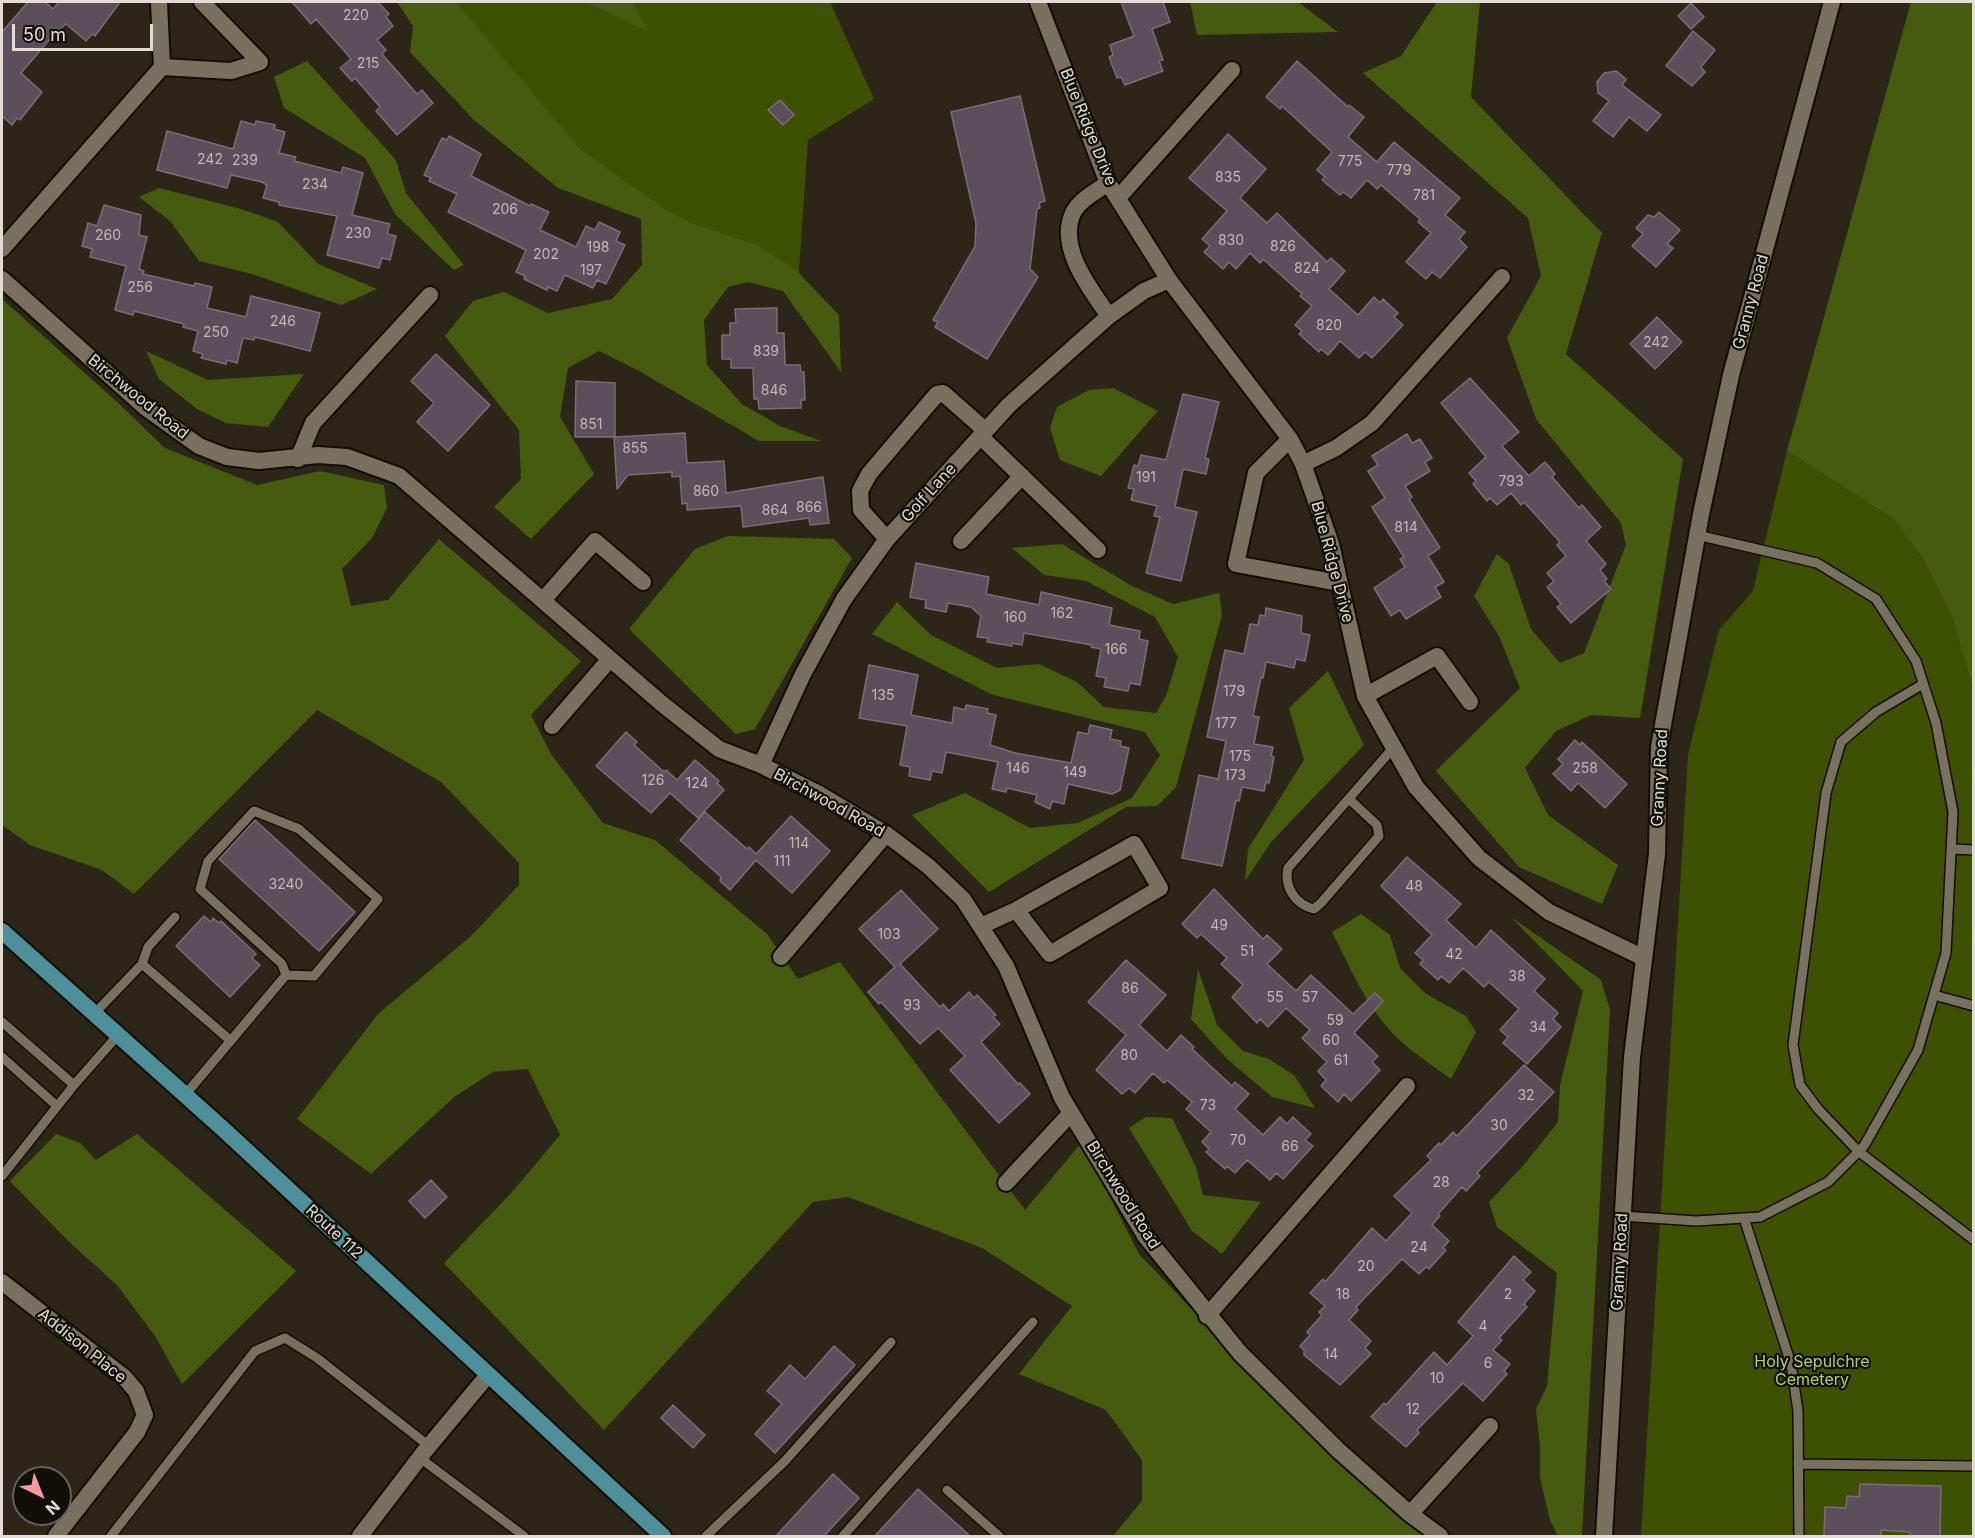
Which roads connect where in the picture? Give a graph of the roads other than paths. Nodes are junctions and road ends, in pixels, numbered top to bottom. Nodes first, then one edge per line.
1 (159, 2) edge
2 (202, 2) edge
3 (1038, 2) edge
4 (1832, 2) edge
5 (162, 67) junction
6 (1232, 70) dead end
7 (1108, 183) junction
8 (1118, 198) junction
9 (2, 249) edge
10 (1502, 277) dead end
11 (2, 279) edge
12 (1169, 280) junction
13 (430, 295) dead end
14 (1109, 316) junction
15 (983, 433) junction
16 (1290, 439) junction
17 (298, 459) junction
18 (1303, 464) junction
19 (1022, 476) junction
20 (1697, 535) junction
21 (887, 539) junction
22 (961, 541) dead end
23 (1098, 550) dead end
24 (643, 582) dead end
25 (1339, 583) junction
26 (544, 599) junction
27 (610, 659) junction
28 (1923, 684) junction
29 (1365, 696) junction
30 (1470, 702) dead end
31 (552, 726) dead end
32 (1394, 747) junction
33 (761, 765) junction
34 (1349, 799) junction
35 (886, 834) junction
36 (1951, 849) junction
37 (1974, 850) edge
38 (1016, 910) junction
39 (175, 916) dead end
40 (981, 926) junction
41 (3, 937) edge
42 (781, 957) dead end
43 (1644, 958) junction
44 (142, 964) junction
45 (286, 975) junction
46 (1934, 995) junction
47 (1974, 1006) edge
48 (94, 1014) junction
49 (2, 1022) edge
50 (118, 1035) junction
51 (231, 1041) junction
52 (2, 1057) edge
53 (74, 1085) junction
54 (1407, 1086) dead end
55 (185, 1095) junction
56 (57, 1106) junction
57 (1071, 1113) junction
58 (1858, 1151) junction
59 (2, 1176) edge
60 (1006, 1183) dead end
61 (1622, 1216) junction
62 (1744, 1218) junction
63 (1974, 1240) edge
64 (2, 1282) edge
65 (1207, 1316) junction
66 (1033, 1322) dead end
67 (891, 1342) dead end
68 (488, 1375) junction
69 (1490, 1426) dead end
70 (424, 1452) junction
71 (1798, 1464) junction
72 (1974, 1466) edge
73 (947, 1490) dead end
74 (1410, 1514) junction
75 (56, 1536) edge
76 (111, 1536) edge
77 (360, 1536) edge
78 (524, 1536) edge
79 (663, 1536) edge
80 (706, 1536) edge
81 (843, 1536) edge
82 (999, 1536) edge
83 (1440, 1536) edge
84 (1604, 1536) edge
85 (1799, 1536) edge

1 - 5 street
2 - 5 street
3 - 7 street, Blue Ridge Drive
4 - 20 street, Granny Road
5 - 9 street
6 - 8 street
7 - 8 street, Blue Ridge Drive
7 - 14 street
8 - 12 street, Blue Ridge Drive
10 - 18 street
11 - 17 street, Birchwood Road
12 - 14 street, Golf Lane
12 - 16 street, Blue Ridge Drive
13 - 17 street
14 - 15 street, Golf Lane
15 - 19 street
15 - 21 street, Golf Lane
15 - 21 street
16 - 18 street, Blue Ridge Drive
16 - 25 street
17 - 26 street, Birchwood Road
18 - 25 street, Blue Ridge Drive
19 - 22 street
19 - 23 street
20 - 28 lane
20 - 43 street, Granny Road
21 - 33 street, Golf Lane
24 - 26 street
25 - 29 street, Blue Ridge Drive
26 - 27 street, Birchwood Road
27 - 31 street
27 - 33 street, Birchwood Road
28 - 36 lane
28 - 58 lane
29 - 30 street
29 - 32 street, Blue Ridge Drive
32 - 34 lane
32 - 43 street, Blue Ridge Drive
33 - 35 street, Birchwood Road
34 - 34 lane
35 - 40 street, Birchwood Road
35 - 42 street
36 - 37 lane
36 - 46 lane
38 - 38 street
38 - 40 street
39 - 44 lane
40 - 57 street, Birchwood Road
41 - 48 main road, Route 112
43 - 61 street, Granny Road
44 - 48 lane
44 - 51 lane
45 - 45 lane
45 - 51 lane
46 - 47 lane
46 - 58 lane
48 - 50 main road, Route 112
49 - 53 lane
50 - 53 lane
50 - 55 main road, Route 112
51 - 55 lane
52 - 56 lane
53 - 56 lane
54 - 65 street
55 - 68 main road, Route 112
56 - 59 lane
57 - 60 street
57 - 65 street, Birchwood Road
58 - 62 lane
58 - 63 lane
61 - 62 lane
61 - 84 street, Granny Road
62 - 71 lane
64 - 75 street, Addison Place
65 - 74 street, Birchwood Road
66 - 81 lane
67 - 80 lane
68 - 70 street
68 - 79 main road, Route 112
69 - 74 street
70 - 76 lane
70 - 77 street
70 - 78 lane
71 - 72 lane
71 - 85 lane
73 - 82 lane
74 - 83 street, Birchwood Road

